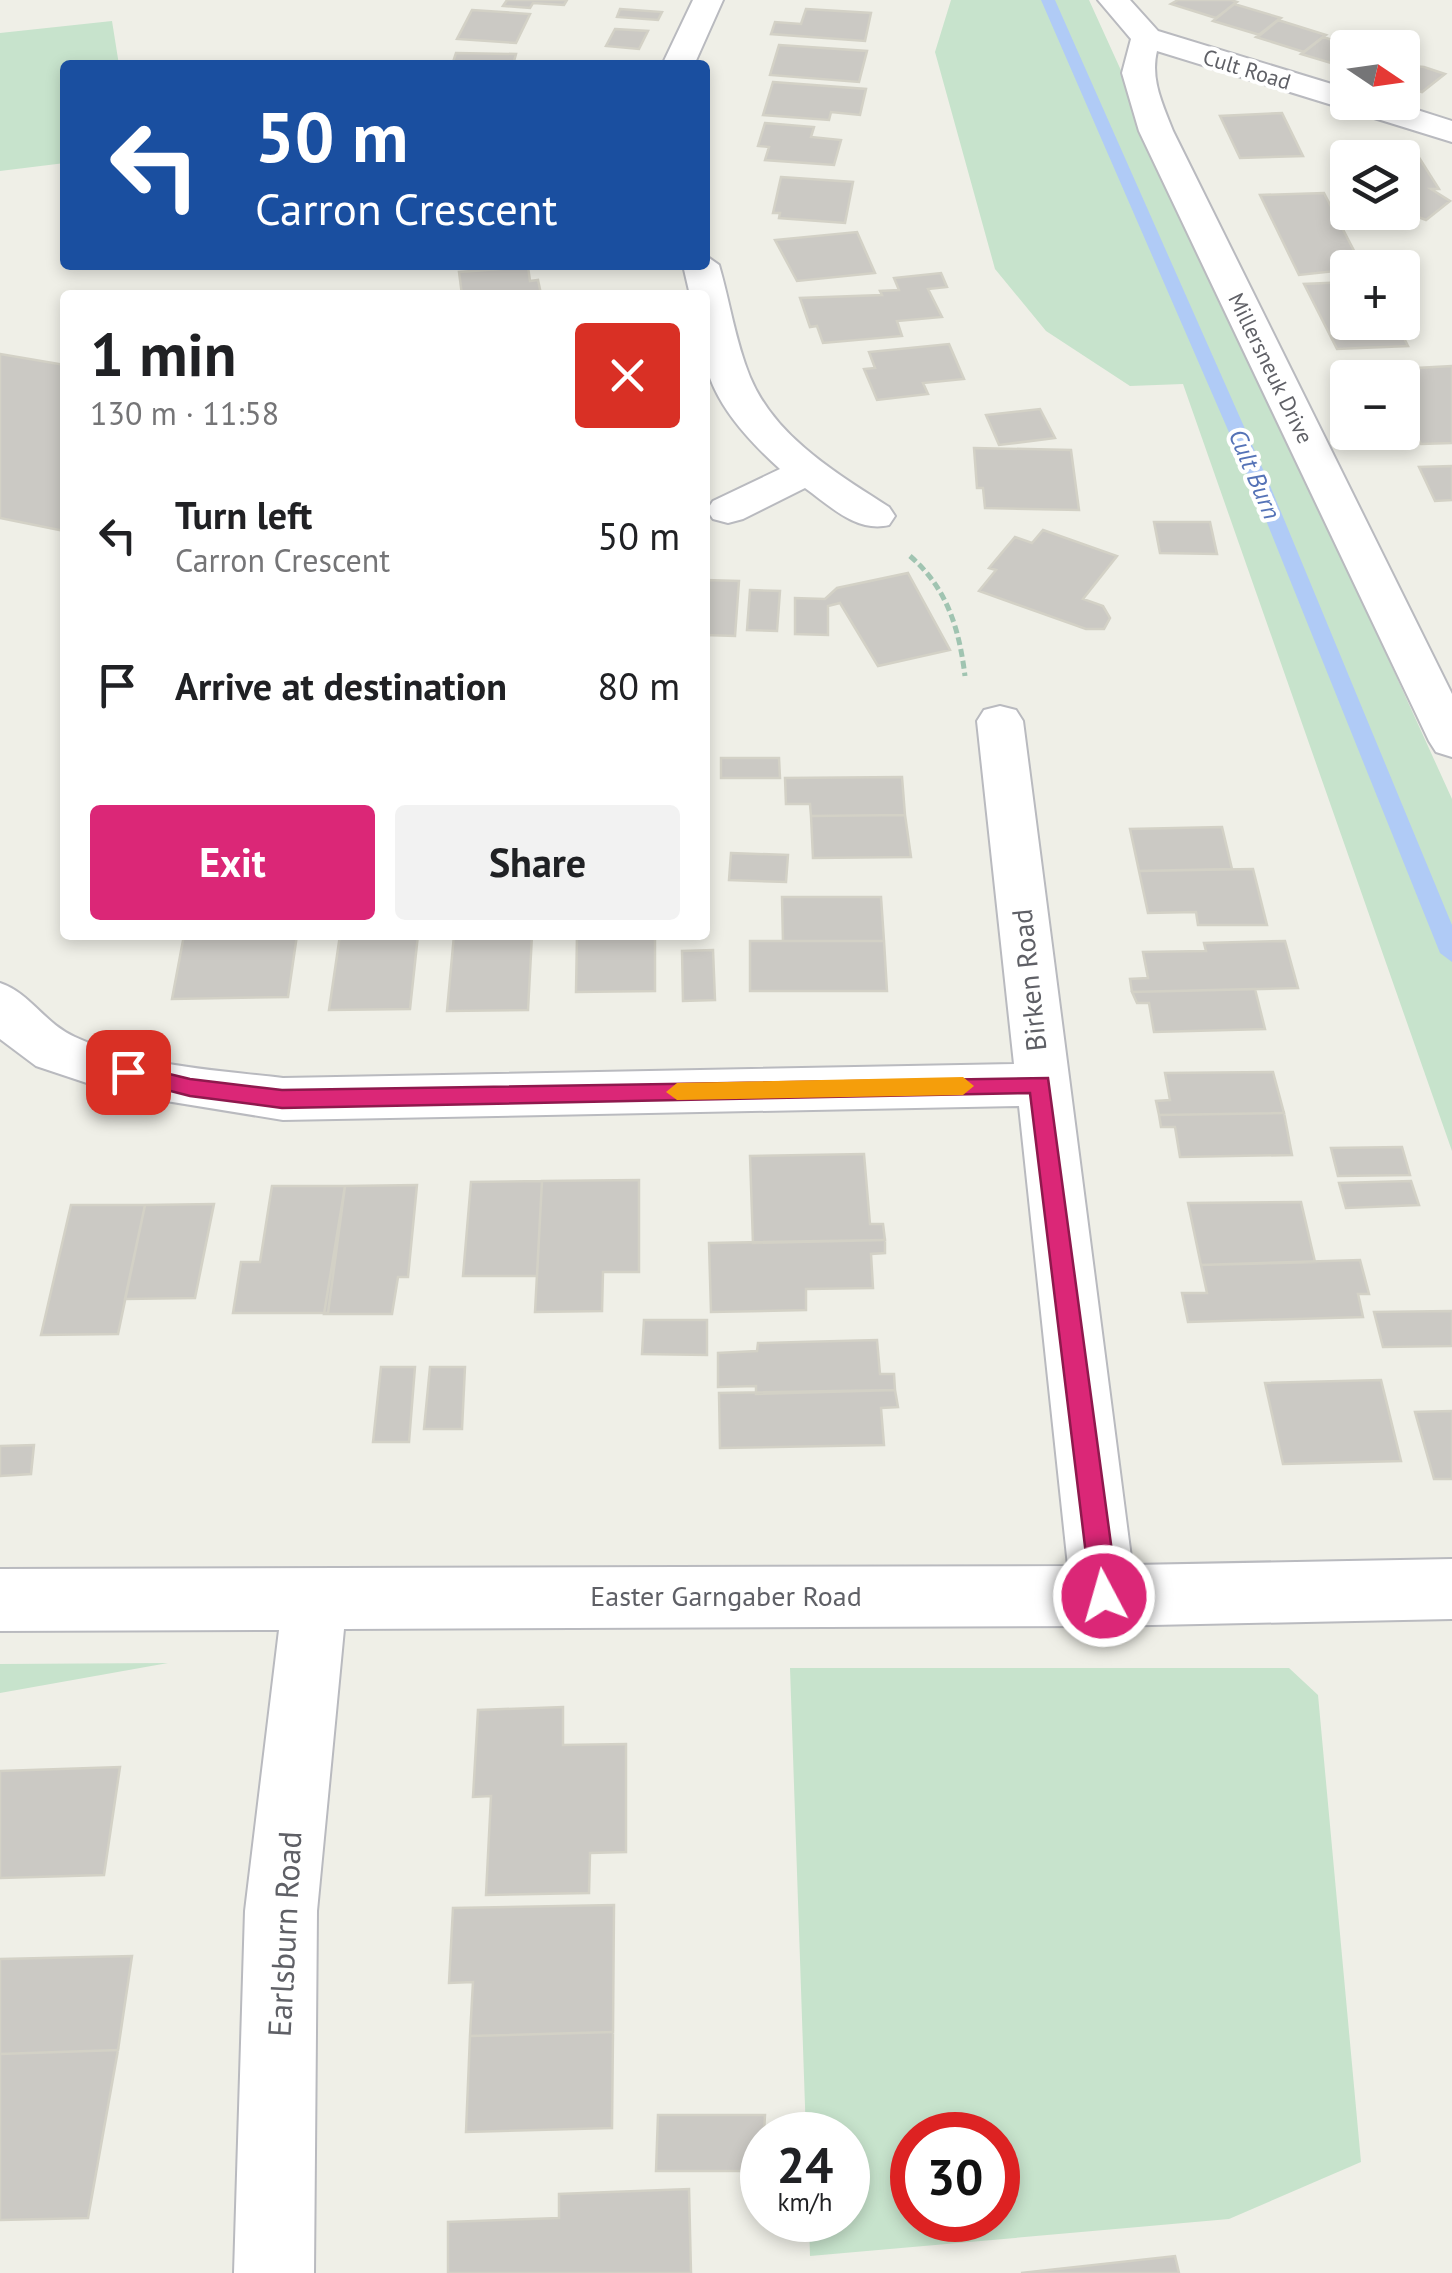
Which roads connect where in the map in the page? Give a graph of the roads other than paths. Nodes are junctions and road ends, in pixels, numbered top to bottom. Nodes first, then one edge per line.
1 (708, 0) edge
2 (1113, 0) edge
3 (1148, 38) junction
4 (680, 60) edge
5 (1330, 94) edge
6 (1414, 120) edge
7 (1452, 132) edge
8 (710, 300) edge
9 (806, 472) junction
10 (728, 510) dead end
11 (874, 516) road end
12 (1000, 722) road end
13 (1452, 741) edge
14 (11, 1036) edge
15 (1040, 1084) junction
16 (1452, 1589) edge
17 (314, 1596) junction
18 (1104, 1596) junction
19 (0, 1600) edge
20 (274, 2273) edge

1 - 4 street
2 - 3 street
3 - 5 street, Cult Road
3 - 13 street, Millersneuk Drive
6 - 7 street
8 - 9 street
9 - 10 street
9 - 11 street
12 - 15 street, Birken Road
14 - 15 street
15 - 18 street, Birken Road
16 - 18 street, Easter Garngaber Road
17 - 18 street, Easter Garngaber Road
17 - 19 street, Easter Garngaber Road
17 - 20 street, Earlsburn Road

